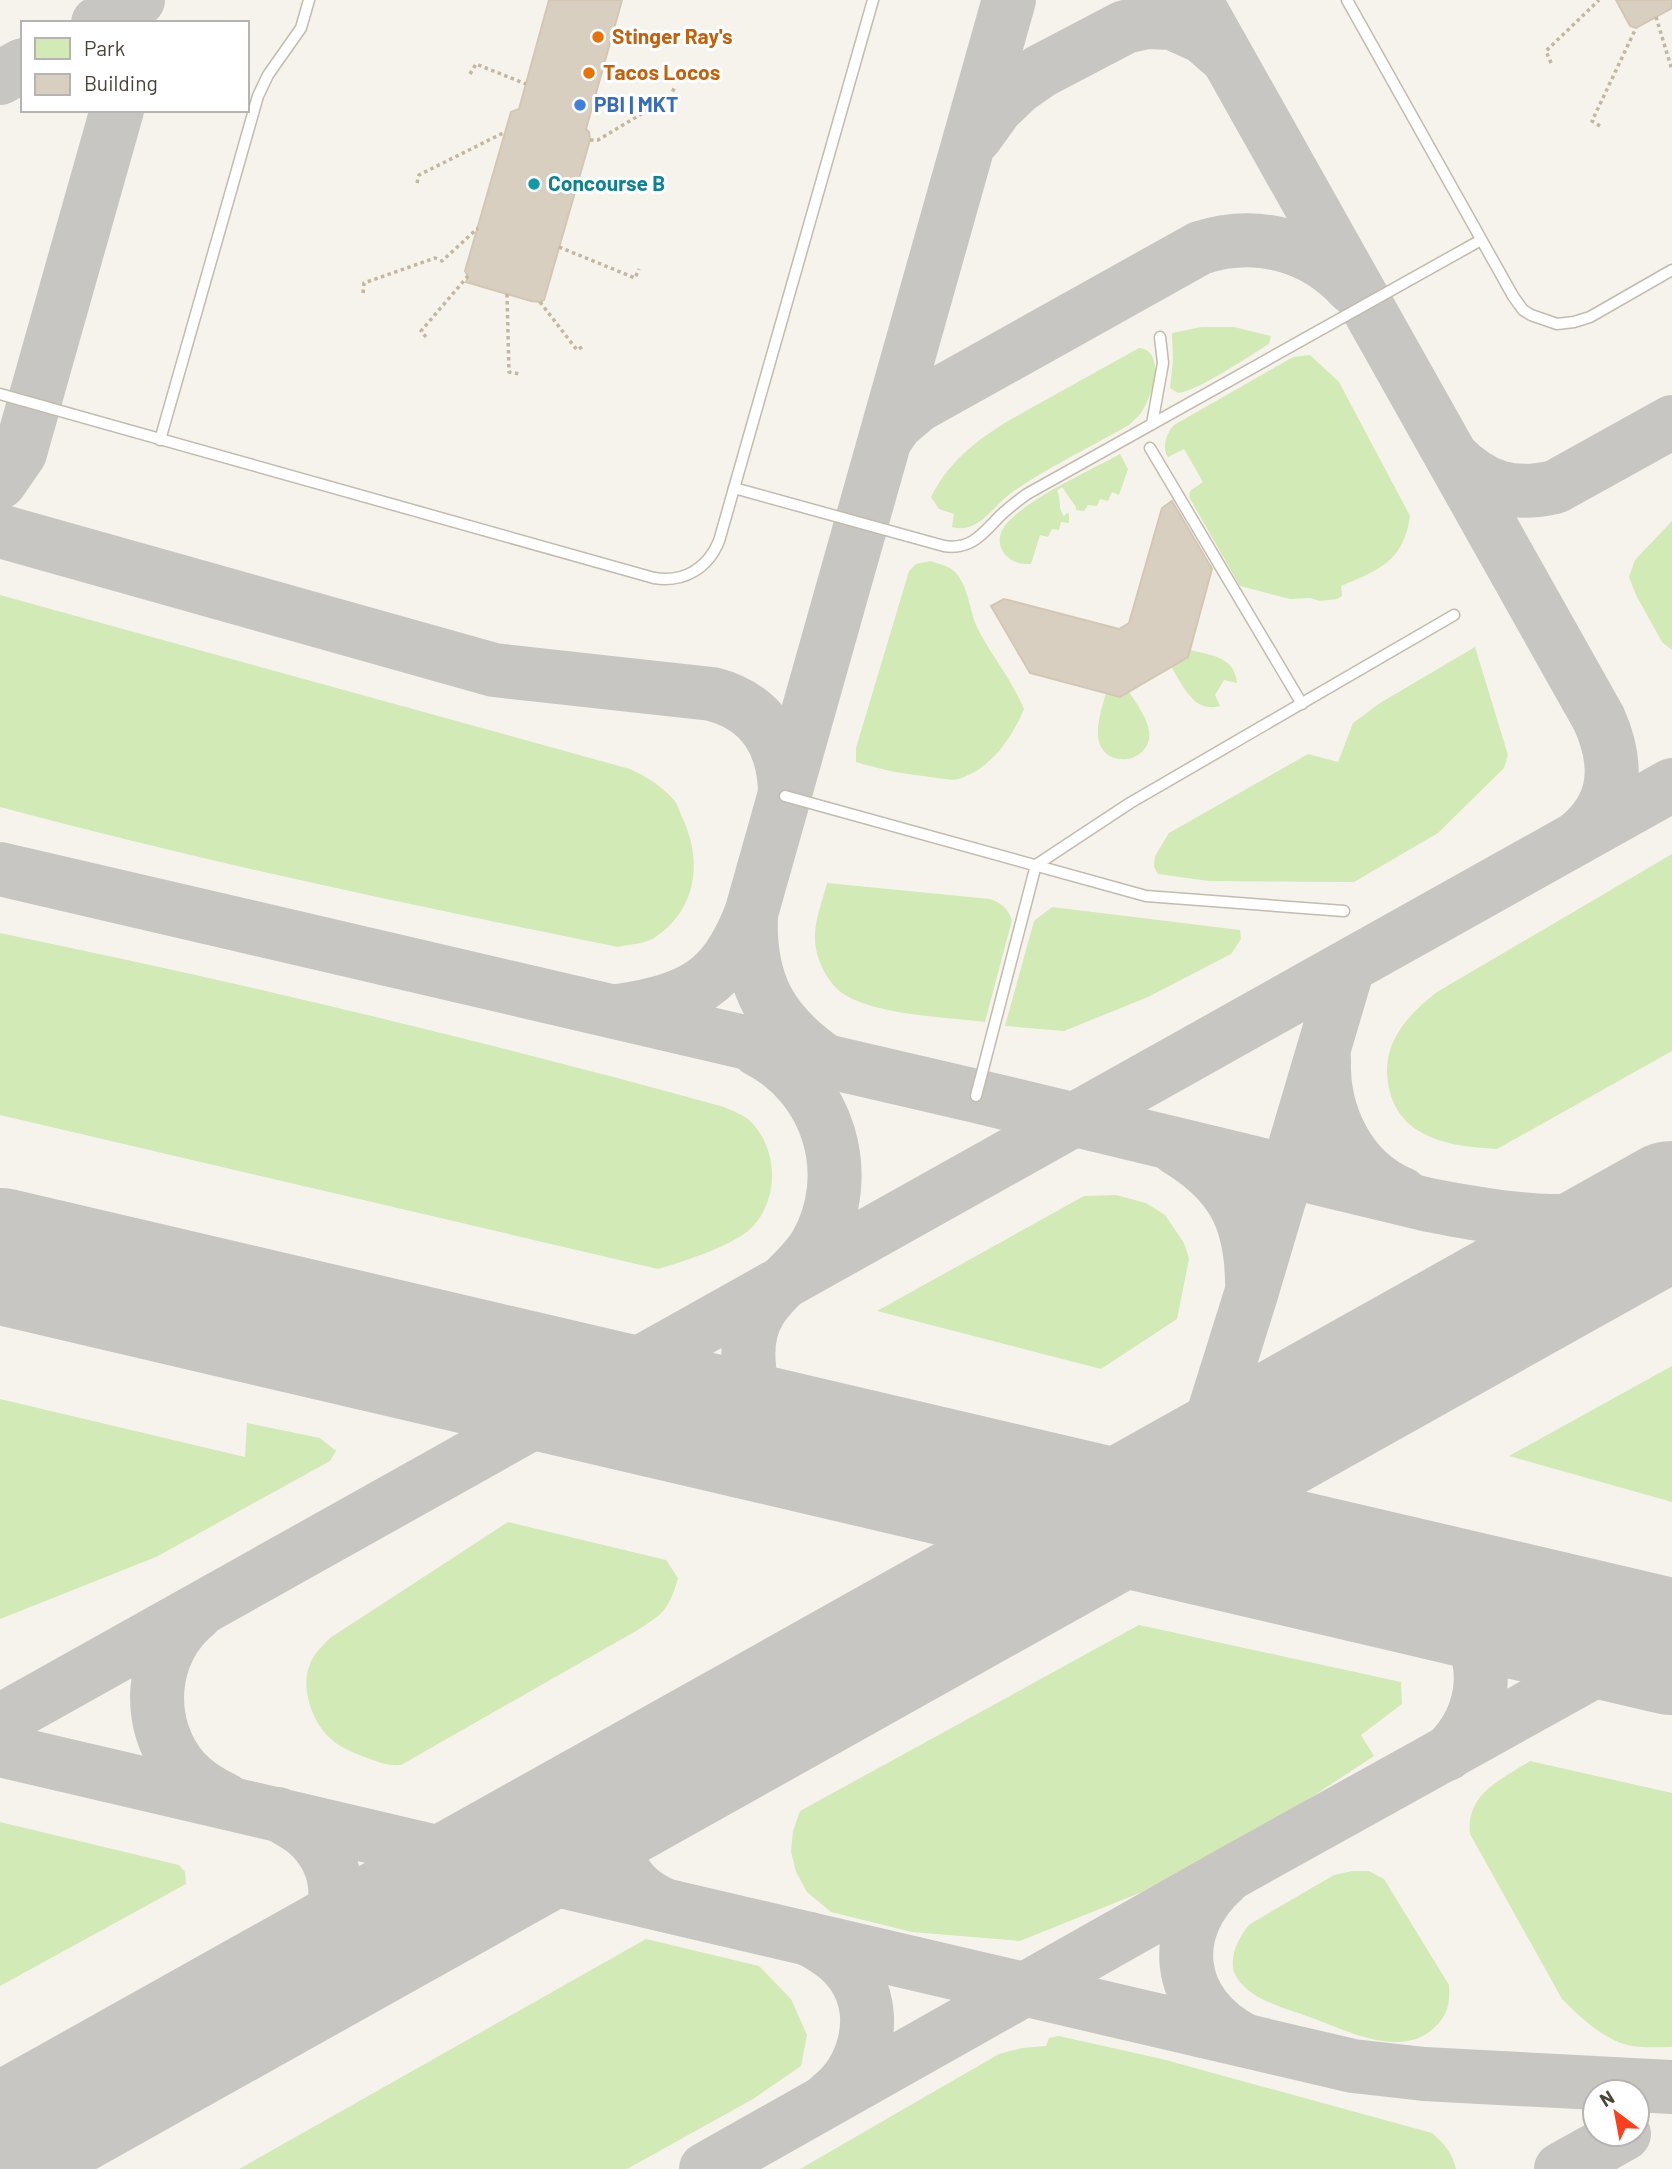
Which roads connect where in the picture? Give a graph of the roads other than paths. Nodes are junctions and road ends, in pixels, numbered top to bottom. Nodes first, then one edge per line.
1 (309, 0) edge
2 (873, 0) edge
3 (1347, 0) edge
4 (1481, 240) junction
5 (1672, 270) edge
6 (1160, 337) dead end
7 (0, 394) edge
8 (1152, 424) junction
9 (160, 440) junction
10 (1150, 448) dead end
11 (734, 488) junction
12 (1454, 615) dead end
13 (1302, 704) junction
14 (785, 796) dead end
15 (1036, 865) junction
16 (1344, 911) dead end
17 (976, 1096) dead end

1 - 9 lane
2 - 11 lane
3 - 4 lane
4 - 5 lane
4 - 8 lane
6 - 8 lane
7 - 9 lane
8 - 11 lane
9 - 11 lane
10 - 13 lane
12 - 13 lane
13 - 15 lane
14 - 15 lane
15 - 16 lane
15 - 17 lane

